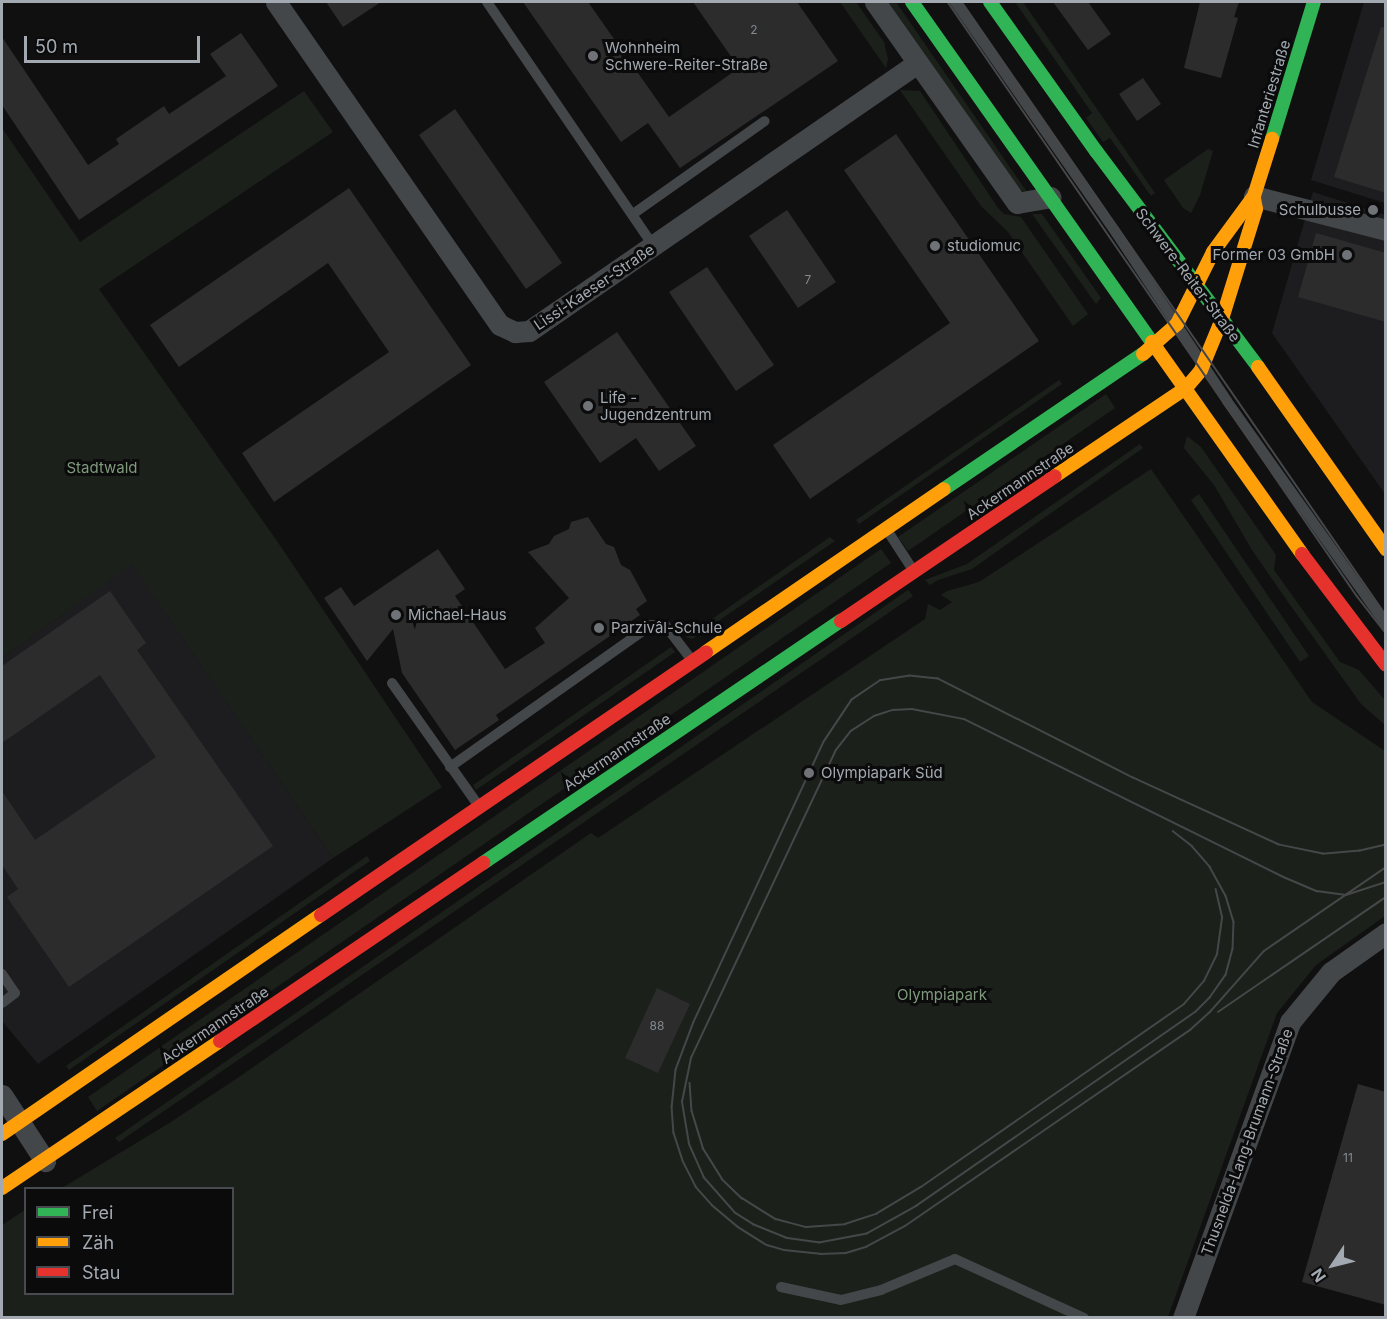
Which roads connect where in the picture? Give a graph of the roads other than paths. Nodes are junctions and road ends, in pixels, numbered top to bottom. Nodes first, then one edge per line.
1 (276, 2) edge
2 (487, 2) edge
3 (875, 2) edge
4 (912, 2) edge
5 (955, 2) edge
6 (990, 2) edge
7 (1314, 2) edge
8 (918, 63) junction
9 (765, 121) dead end
10 (1254, 196) junction
11 (1050, 197) junction
12 (633, 214) junction
13 (1386, 230) edge
14 (654, 247) junction
15 (1195, 285) junction
16 (1222, 319) junction
17 (1177, 324) junction
18 (1155, 345) junction
19 (1204, 364) junction
20 (1186, 388) junction
21 (885, 528) junction
22 (1386, 549) edge
23 (915, 572) junction
24 (1386, 625) edge
25 (692, 660) junction
26 (1386, 664) edge
27 (392, 682) dead end
28 (450, 767) junction
29 (479, 807) junction
30 (1386, 933) edge
31 (2, 974) edge
32 (2, 1003) edge
33 (2, 1095) edge
34 (20, 1123) junction
35 (2, 1134) edge
36 (45, 1161) junction
37 (2, 1188) edge
38 (781, 1287) dead end
39 (1084, 1317) edge
40 (1183, 1317) edge

1 - 14 street, Lissi-Kaeser-Straße
2 - 12 lane
3 - 8 street
4 - 11 main road
5 - 17 lane
6 - 15 main road, Schwere-Reiter-Straße
7 - 10 main road, Infanteriestraße
8 - 11 street
8 - 14 street, Lissi-Kaeser-Straße
9 - 12 lane
10 - 13 street
10 - 15 main road, Infanteriestraße
10 - 16 main road, Infanteriestraße
11 - 18 main road
12 - 14 lane
15 - 16 main road, Schwere-Reiter-Straße
15 - 17 main road, Ackermannstraße
16 - 19 main road, Ackermannstraße
16 - 22 main road, Schwere-Reiter-Straße
17 - 18 main road, Ackermannstraße
17 - 19 lane
18 - 20 main road
18 - 21 main road, Ackermannstraße
19 - 20 main road, Ackermannstraße
19 - 24 lane
20 - 23 main road, Ackermannstraße
20 - 26 main road
21 - 23 lane
21 - 25 main road, Ackermannstraße
23 - 36 main road, Ackermannstraße
25 - 28 lane
25 - 29 main road, Ackermannstraße
27 - 28 lane
28 - 29 lane
29 - 34 main road, Ackermannstraße
30 - 40 street, Thusnelda-Lang-Brumann-Straße
31 - 32 lane
33 - 34 street
34 - 35 main road, Ackermannstraße
34 - 36 street
36 - 37 main road, Ackermannstraße
38 - 39 lane

